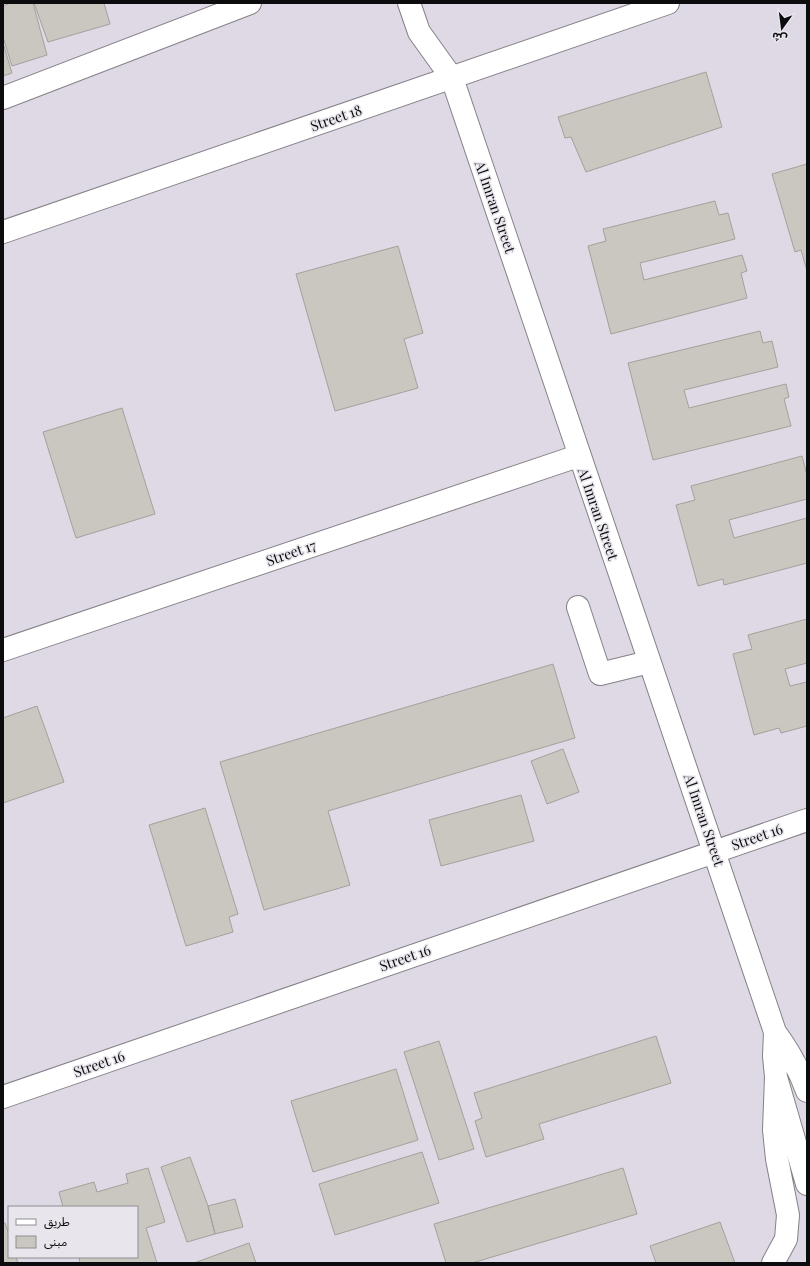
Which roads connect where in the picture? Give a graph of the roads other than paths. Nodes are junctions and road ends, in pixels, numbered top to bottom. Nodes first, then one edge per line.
1 (250, 3) edge
2 (409, 3) edge
3 (668, 3) edge
4 (452, 78) junction
5 (3, 98) edge
6 (3, 232) edge
7 (578, 456) junction
8 (578, 606) dead end
9 (3, 650) edge
10 (650, 662) junction
11 (807, 820) edge
12 (715, 851) junction
13 (775, 1032) junction
14 (776, 1077) junction
15 (805, 1082) edge
16 (3, 1097) edge
17 (807, 1184) edge
18 (773, 1263) edge

1 - 5 street
2 - 4 street, Al Imran Street
3 - 4 street, Street 18
4 - 6 street, Street 18
4 - 7 street, Al Imran Street
7 - 9 street, Street 17
7 - 10 street, Al Imran Street
8 - 10 street
10 - 12 street, Al Imran Street
11 - 12 street, Street 16
12 - 13 street, Al Imran Street
12 - 16 street, Street 16
13 - 14 street, Al Imran Street
13 - 15 street, Al Imran Street
14 - 17 street, Al Imran Street
14 - 18 street

